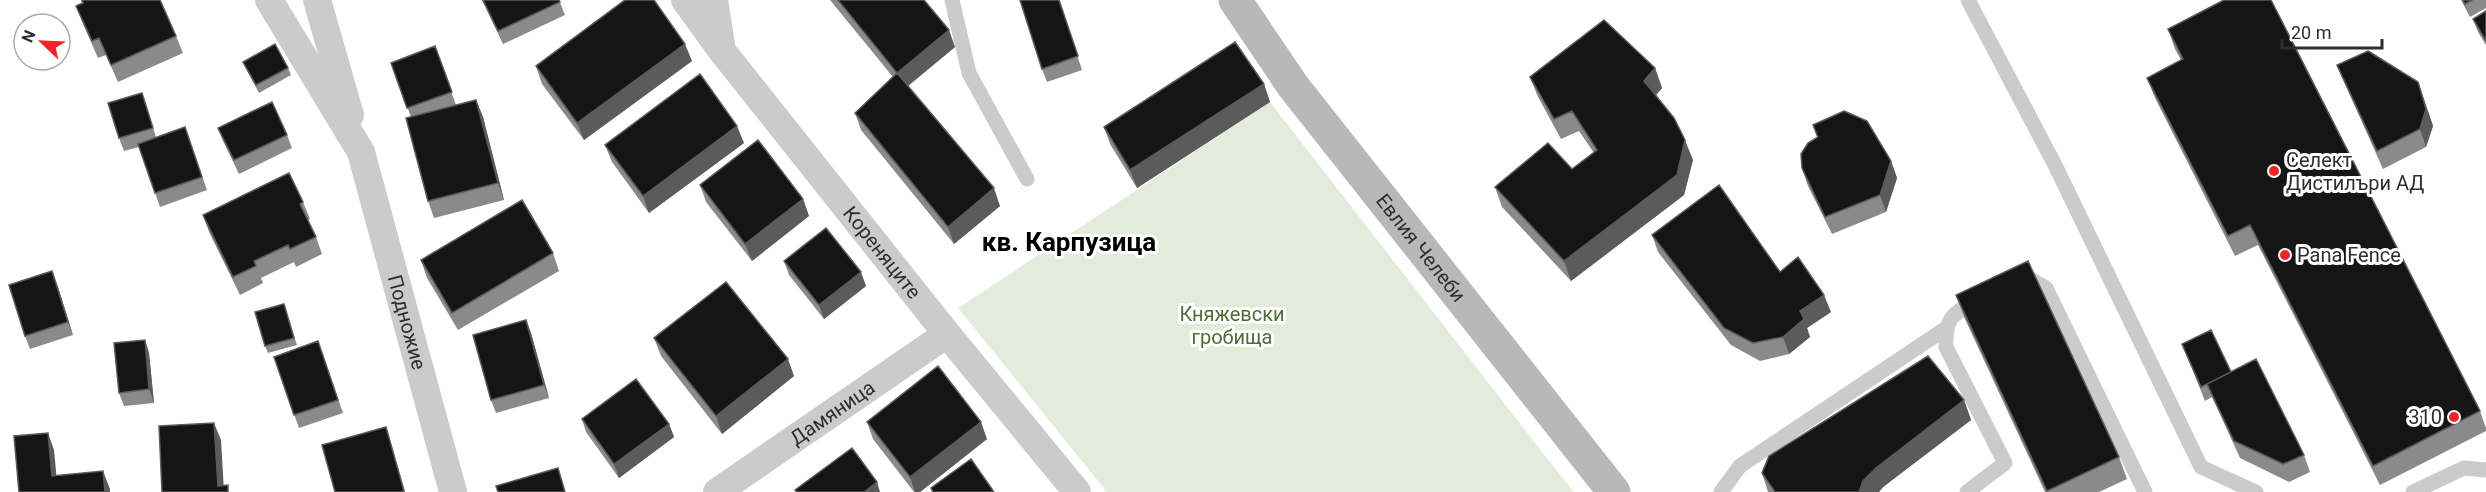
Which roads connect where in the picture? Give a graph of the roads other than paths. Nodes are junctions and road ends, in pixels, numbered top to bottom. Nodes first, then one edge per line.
1 (305, 0) edge
2 (316, 0) edge
3 (685, 0) edge
4 (714, 0) edge
5 (952, 0) edge
6 (1235, 0) edge
7 (1968, 0) edge
8 (272, 5) edge
9 (722, 51) junction
10 (361, 152) junction
11 (1027, 179) dead end
12 (2006, 284) edge
13 (1988, 294) edge
14 (1946, 328) junction
15 (947, 334) junction
16 (2486, 470) edge
17 (453, 492) edge
18 (717, 492) edge
19 (1077, 492) edge
20 (1614, 492) edge
21 (1721, 492) edge
22 (1967, 492) edge
23 (2145, 492) edge
24 (2256, 492) edge
25 (2413, 492) edge

1 - 8 street
2 - 10 street, Подножие
3 - 9 street
4 - 9 street, Кореняците
5 - 11 lane
6 - 20 street, Евлия Челеби
7 - 24 lane
8 - 10 street, Подножие
9 - 15 street, Кореняците
10 - 17 street, Подножие
12 - 23 lane
13 - 14 lane
14 - 21 lane
14 - 22 lane
15 - 18 street, Дамяница
15 - 19 street, Кореняците
16 - 25 lane

